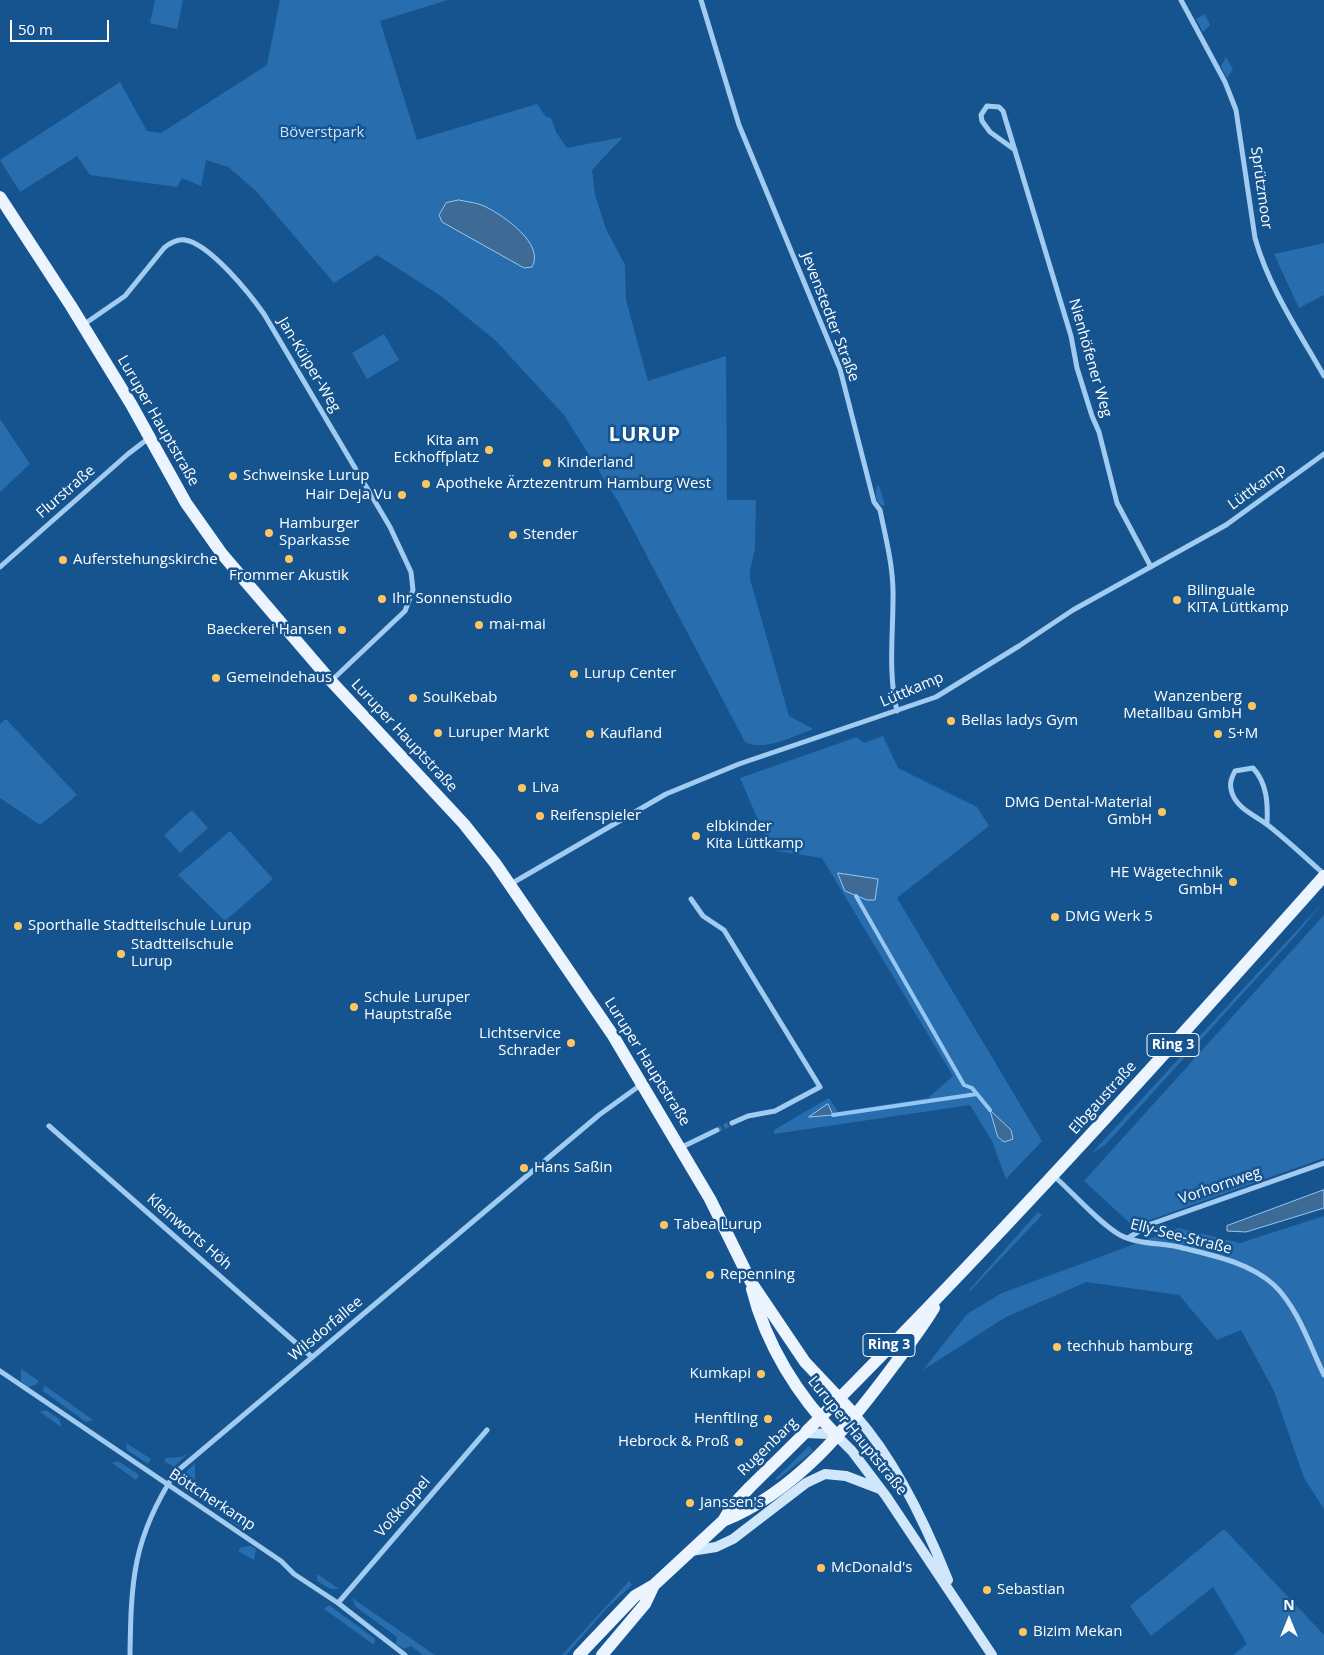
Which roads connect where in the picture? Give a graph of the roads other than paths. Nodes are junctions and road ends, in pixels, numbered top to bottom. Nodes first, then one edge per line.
1 (701, 0) edge
2 (1181, 0) edge
3 (1014, 150) junction
4 (0, 197) edge
5 (82, 325) junction
6 (1324, 376) edge
7 (149, 438) junction
8 (1324, 454) edge
9 (0, 566) edge
10 (1151, 567) junction
11 (331, 681) junction
12 (897, 711) junction
13 (1267, 824) junction
14 (1324, 875) edge
15 (509, 885) junction
16 (691, 899) dead end
17 (642, 1084) junction
18 (732, 1123) tunnel mouth
19 (49, 1126) dead end
20 (717, 1130) tunnel mouth
21 (680, 1148) junction
22 (1324, 1163) edge
23 (1054, 1176) junction
24 (1128, 1238) junction
25 (751, 1282) junction
26 (943, 1294) junction
27 (312, 1357) junction
28 (0, 1371) edge
29 (1324, 1375) edge
30 (826, 1387) junction
31 (838, 1399) junction
32 (868, 1400) junction
33 (824, 1415) junction
34 (854, 1419) junction
35 (487, 1430) dead end
36 (806, 1433) junction
37 (838, 1437) junction
38 (852, 1451) junction
39 (167, 1486) junction
40 (881, 1489) junction
41 (724, 1521) junction
42 (691, 1551) junction
43 (654, 1585) junction
44 (956, 1602) junction
45 (338, 1603) junction
46 (130, 1655) edge
47 (405, 1655) edge
48 (579, 1655) edge
49 (602, 1655) edge
50 (992, 1655) edge

1 - 12 street, Jevenstedter Straße
2 - 6 street, Sprützmoor
3 - 3 street, Nienhöfener Weg
3 - 10 street, Nienhöfener Weg
4 - 5 main road, Luruper Hauptstraße
5 - 7 main road, Luruper Hauptstraße
5 - 11 street, Jan-Külper-Weg
7 - 9 street, Flurstraße
7 - 11 main road, Luruper Hauptstraße
8 - 10 street, Lüttkamp
10 - 12 street, Lüttkamp
11 - 15 main road, Luruper Hauptstraße
12 - 15 street, Lüttkamp
13 - 13 street, Elbgaustraße
13 - 14 street, Elbgaustraße
14 - 23 main road, Elbgaustraße / Ring 3
15 - 17 main road, Luruper Hauptstraße
16 - 18 street
17 - 21 main road, Luruper Hauptstraße
17 - 27 street, Wilsdorfallee
19 - 27 street, Kleinworts Höh
20 - 21 street, Luruper Hauptstraße
21 - 25 main road, Luruper Hauptstraße
22 - 24 street, Vorhornweg
23 - 24 street, Elly-See-Straße
23 - 26 main road, Elbgaustraße / Ring 3
24 - 29 street, Elly-See-Straße
25 - 30 main road, Luruper Hauptstraße
25 - 33 main road, Luruper Hauptstraße
26 - 31 main road, Elbgaustraße / Ring 3
26 - 32 main road, Elbgaustraße / Ring 3
27 - 39 street, Wilsdorfallee
28 - 39 street, Böttcherkamp
30 - 31 main road, Luruper Hauptstraße
30 - 33 main road
31 - 32 main road
31 - 33 main road, Rugenbarg / Ring 3
31 - 34 main road, Luruper Hauptstraße
32 - 34 main road, Elbgaustraße / Ring 3
33 - 36 main road, Rugenbarg / Ring 3
33 - 37 main road, Luruper Hauptstraße
34 - 37 main road, Rugenbarg / Ring 3
34 - 38 main road
34 - 44 main road, Luruper Hauptstraße
35 - 45 street, Voßkoppel
36 - 37 main road
36 - 41 main road, Rugenbarg / Ring 3
37 - 38 main road, Luruper Hauptstraße
37 - 41 main road, Rugenbarg / Ring 3
38 - 40 main road, Luruper Hauptstraße
39 - 45 street, Böttcherkamp
39 - 46 street, Wilsdorfallee
40 - 42 main road
40 - 44 main road, Luruper Hauptstraße
41 - 42 main road, Rugenbarg / Ring 3
42 - 43 main road, Rugenbarg / Ring 3
43 - 48 main road, Rugenbarg / Ring 3
43 - 49 main road, Rugenbarg / Ring 3
44 - 50 main road, Luruper Hauptstraße
45 - 47 street, Böttcherkamp

